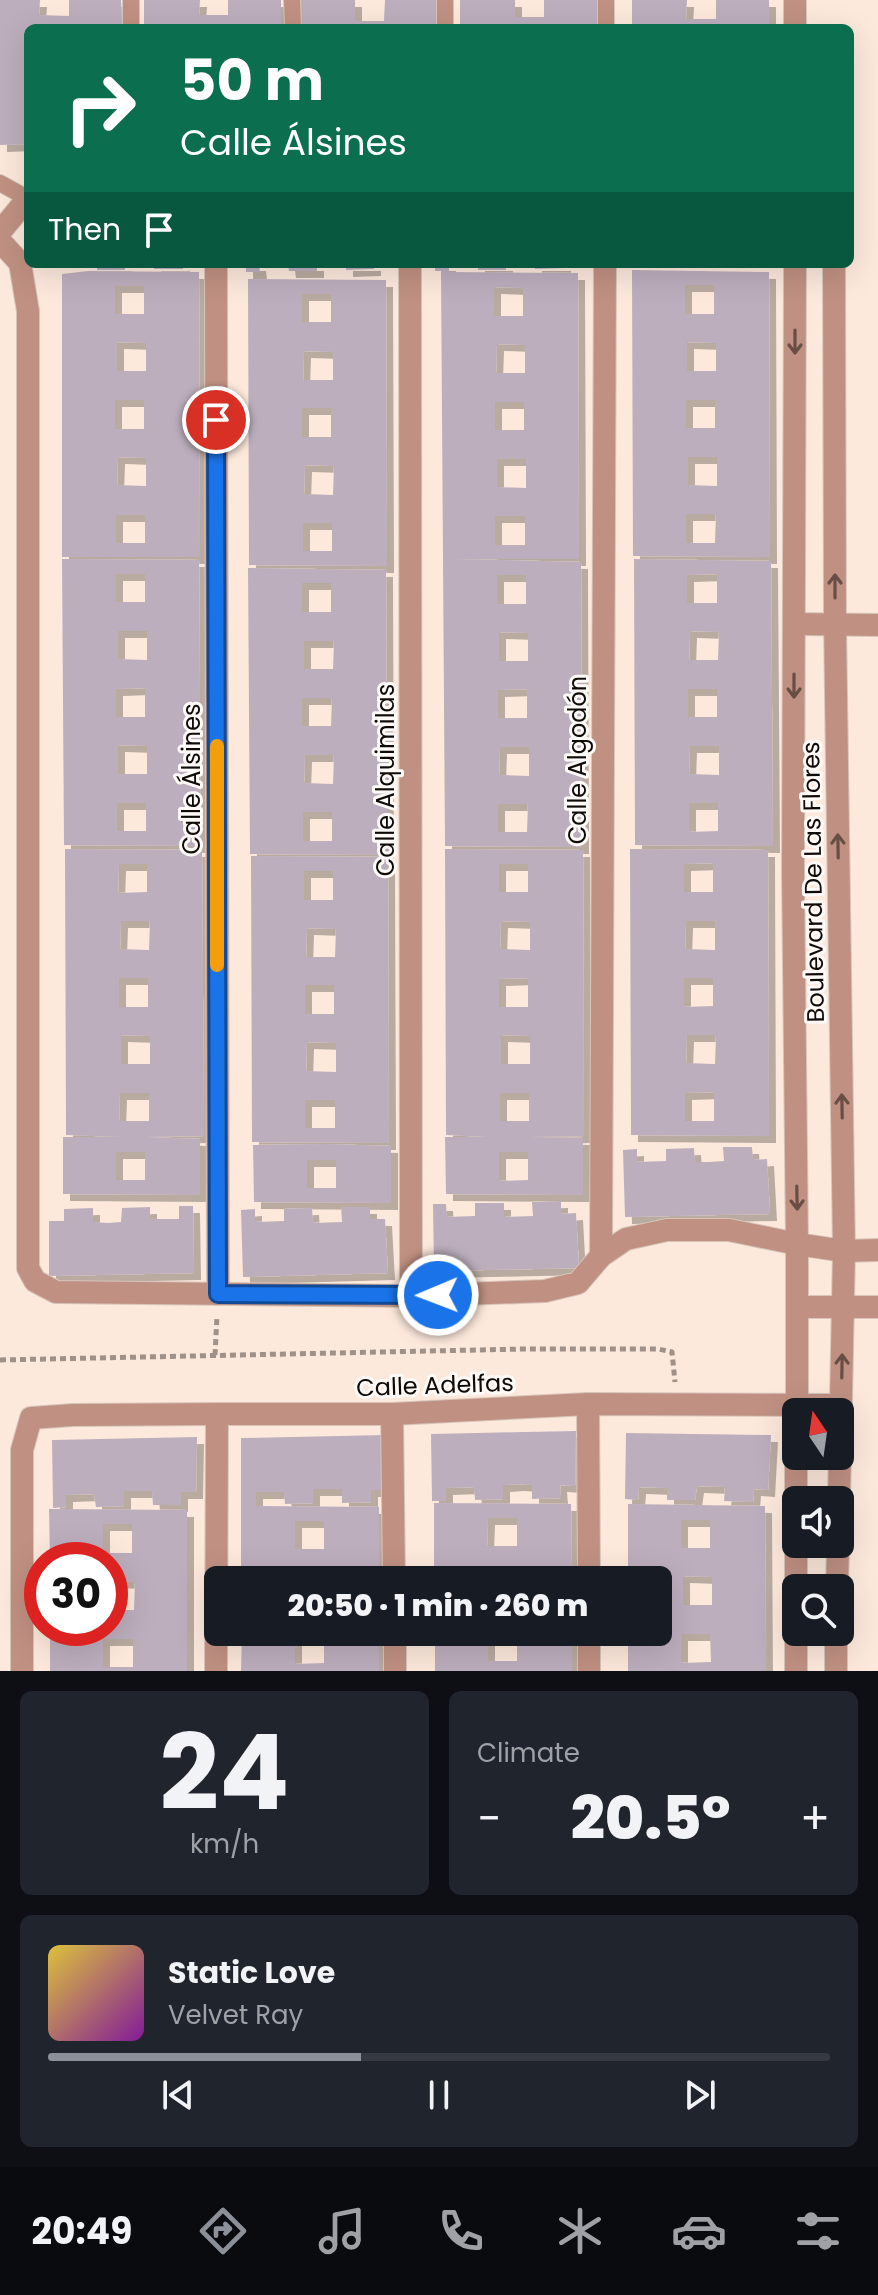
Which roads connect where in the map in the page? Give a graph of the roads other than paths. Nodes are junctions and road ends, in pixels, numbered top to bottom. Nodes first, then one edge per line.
1 (131, 0) edge
2 (292, 0) edge
3 (445, 0) edge
4 (606, 0) edge
5 (795, 0) edge
6 (131, 24) edge
7 (293, 24) edge
8 (445, 24) edge
9 (606, 24) edge
10 (795, 24) edge
11 (0, 183) edge
12 (24, 196) edge
13 (24, 203) edge
14 (0, 232) edge
15 (0, 241) edge
16 (216, 268) edge
17 (410, 268) edge
18 (605, 268) edge
19 (795, 268) edge
20 (834, 268) edge
21 (794, 624) junction
22 (835, 624) junction
23 (878, 625) edge
24 (797, 1244) junction
25 (878, 1250) edge
26 (844, 1251) junction
27 (601, 1256) junction
28 (218, 1294) junction
29 (411, 1296) junction
30 (797, 1307) junction
31 (842, 1307) junction
32 (878, 1307) edge
33 (797, 1398) edge
34 (841, 1398) edge
35 (588, 1404) junction
36 (782, 1408) edge
37 (217, 1414) junction
38 (392, 1414) junction
39 (394, 1566) edge
40 (589, 1566) edge
41 (395, 1646) edge
42 (589, 1646) edge
43 (796, 1646) edge
44 (836, 1646) edge
45 (22, 1671) edge
46 (216, 1671) edge
47 (395, 1671) edge
48 (589, 1671) edge
49 (796, 1671) edge
50 (836, 1671) edge

1 - 6 lane
2 - 7 lane
3 - 8 lane
4 - 9 lane
5 - 10 street
11 - 12 lane
13 - 14 street
15 - 28 street
16 - 28 street, Calle Álsines
17 - 29 street, Calle Alquimilas
18 - 27 street, Calle Algodón
19 -> 21 street, Boulevard De Las Flores
22 -> 20 street, Boulevard De Las Flores
21 - 22 street
21 -> 24 street, Boulevard De Las Flores
22 - 23 street
26 -> 22 street, Boulevard De Las Flores
24 - 26 street
24 - 27 street
24 - 30 street, Boulevard De Las Flores
25 - 26 street
26 - 31 street, Boulevard De Las Flores
27 - 29 street
28 - 29 street
30 - 31 street
30 - 33 street, Boulevard De Las Flores
31 - 32 street
34 -> 31 street, Boulevard De Las Flores
35 - 36 street, Calle Adelfas
35 - 38 street, Calle Adelfas
35 - 40 street
37 - 38 street, Calle Adelfas
37 - 45 street, Calle Adelfas
37 - 46 street
38 - 39 street
41 - 47 street
42 - 48 street
43 - 49 street
44 - 50 street

